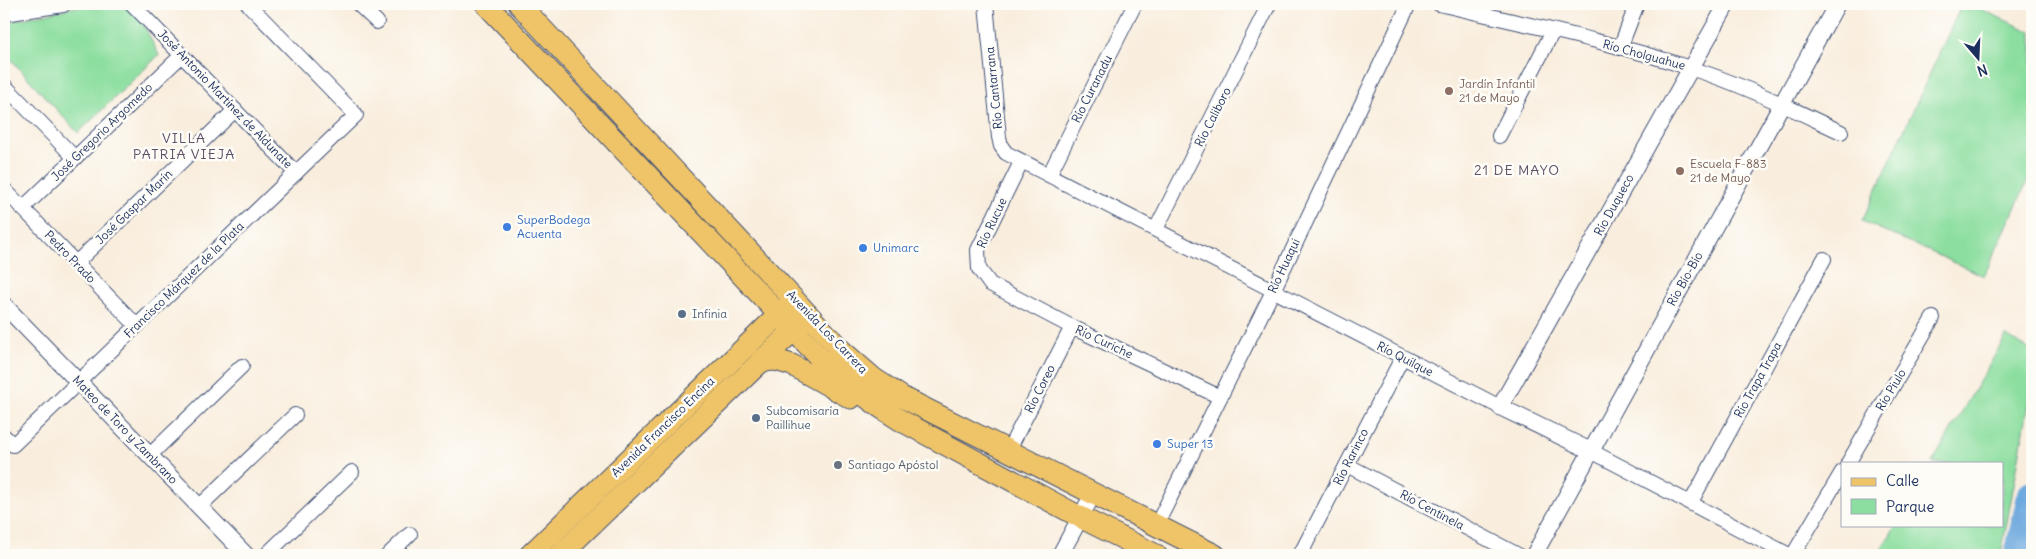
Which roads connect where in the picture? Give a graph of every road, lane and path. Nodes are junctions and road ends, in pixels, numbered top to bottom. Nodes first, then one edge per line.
1 (63, 4) edge
2 (132, 4) edge
3 (248, 4) edge
4 (358, 4) edge
5 (486, 4) edge
6 (986, 4) edge
7 (1135, 4) edge
8 (1269, 4) edge
9 (1409, 4) edge
10 (1439, 4) edge
11 (1637, 4) edge
12 (1727, 4) edge
13 (1837, 4) edge
14 (526, 10) edge
15 (4, 13) edge
16 (377, 22) dead end
17 (1553, 31) junction
18 (514, 34) junction
19 (1620, 48) junction
20 (182, 55) junction
21 (1691, 68) junction
22 (4, 85) edge
23 (1782, 104) junction
24 (235, 110) junction
25 (1841, 132) dead end
26 (1499, 136) dead end
27 (75, 158) junction
28 (1021, 162) junction
29 (296, 172) junction
30 (1049, 175) junction
31 (4, 189) edge
32 (23, 208) junction
33 (1156, 229) junction
34 (1824, 259) dead end
35 (76, 263) junction
36 (990, 284) joint
37 (1272, 291) junction
38 (795, 299) junction
39 (4, 305) edge
40 (809, 315) junction
41 (1934, 318) dead end
42 (786, 322) junction
43 (136, 326) junction
44 (1072, 327) junction
45 (1402, 358) junction
46 (761, 361) junction
47 (242, 366) dead end
48 (78, 382) junction
49 (1220, 397) junction
50 (1500, 407) junction
51 (295, 414) dead end
52 (900, 420) junction
53 (8, 441) edge
54 (1008, 451) junction
55 (1591, 451) junction
56 (149, 456) junction
57 (1849, 462) edge
58 (1347, 465) junction
59 (352, 472) dead end
60 (1841, 474) edge
61 (1093, 494) junction
62 (1691, 502) junction
63 (199, 507) junction
64 (1080, 517) junction
65 (1156, 526) junction
66 (410, 534) dead end
67 (246, 555) edge
68 (266, 555) edge
69 (388, 555) edge
70 (530, 555) edge
71 (560, 555) edge
72 (1060, 555) edge
73 (1156, 555) edge
74 (1215, 555) edge
75 (1300, 555) edge
76 (1518, 555) edge
77 (1534, 555) edge
78 (1789, 555) edge
79 (1793, 555) edge

1 - 15 street
2 - 20 street, José Antonio Martínez de Aldunate
3 - 29 street, Francisco Márquez de la Plata
4 - 16 street
5 - 18 main road, Avenida Los Carrera
6 - 28 street, Río Cantarrana
7 - 30 street, Río Curanadu
8 - 33 street, Río Caliboro
9 - 37 street, Río Huaqui
10 - 17 street, Río Cholguahue
11 - 19 street
12 - 21 street, Río Duqueco
13 - 23 street, Río Bío-Bío
14 - 18 main road
14 - 38 main road, Avenida Los Carrera
17 - 19 street, Río Cholguahue
17 - 26 street
18 - 42 main road, Avenida Los Carrera
19 - 21 street, Río Cholguahue
20 - 24 street, José Antonio Martínez de Aldunate
20 - 27 street, José Gregorio Argomedo
21 - 23 street, Río Cholguahue
21 - 50 street, Río Duqueco
22 - 27 street
23 - 25 street, Río Cholguahue
23 - 55 street, Río Bío-Bío
24 - 29 street, José Antonio Martínez de Aldunate
24 - 35 street, José Gaspar Marín
27 - 32 street, José Gregorio Argomedo
28 - 30 street, Río Quilque
28 - 36 street, Río Rucue
29 - 43 street, Francisco Márquez de la Plata
30 - 33 street, Río Quilque
31 - 32 street, Pedro Prado
32 - 35 street, Pedro Prado
33 - 37 street, Río Quilque
34 - 62 street, Río Trapa Trapa
35 - 43 street, Pedro Prado
36 - 44 street, Río Curiche
37 - 45 street, Río Quilque
37 - 49 street, Río Huaqui
38 - 40 main road, Avenida Los Carrera
38 - 42 main road, Avenida Francisco Encina
39 - 48 street, Mateo de Toro y Zambrano
40 - 42 main road, Avenida Francisco Encina
40 - 54 main road, Avenida Los Carrera
41 - 57 street, Río Piulo
42 - 46 main road, Avenida Francisco Encina
42 - 52 main road, Avenida Los Carrera
42 - 70 main road, Avenida Francisco Encina
43 - 48 street, Francisco Márquez de la Plata
44 - 49 street, Río Curiche
44 - 54 street, Río Coreo
45 - 50 street, Río Quilque
45 - 58 street, Río Rarinco
46 - 52 main road
46 - 71 main road, Avenida Francisco Encina
47 - 56 street
48 - 53 street, Francisco Márquez de la Plata
48 - 56 street, Mateo de Toro y Zambrano
49 - 65 street, Río Huaqui
50 - 55 street, Río Quilque
51 - 63 street
52 - 64 main road, Avenida Los Carrera
54 - 61 main road, Avenida Los Carrera
55 - 62 street, Río Quilque
55 - 77 street, Río Bío-Bío
56 - 63 street, Mateo de Toro y Zambrano
58 - 75 street, Río Rarinco
58 - 76 street, Río Centinela
59 - 68 street
60 - 79 street
61 - 64 street
61 - 65 main road, Avenida Los Carrera
62 - 78 street, Río Quilque
63 - 67 street, Mateo de Toro y Zambrano
64 - 72 street
64 - 73 main road, Avenida Los Carrera
65 - 74 main road, Avenida Los Carrera
66 - 69 street

